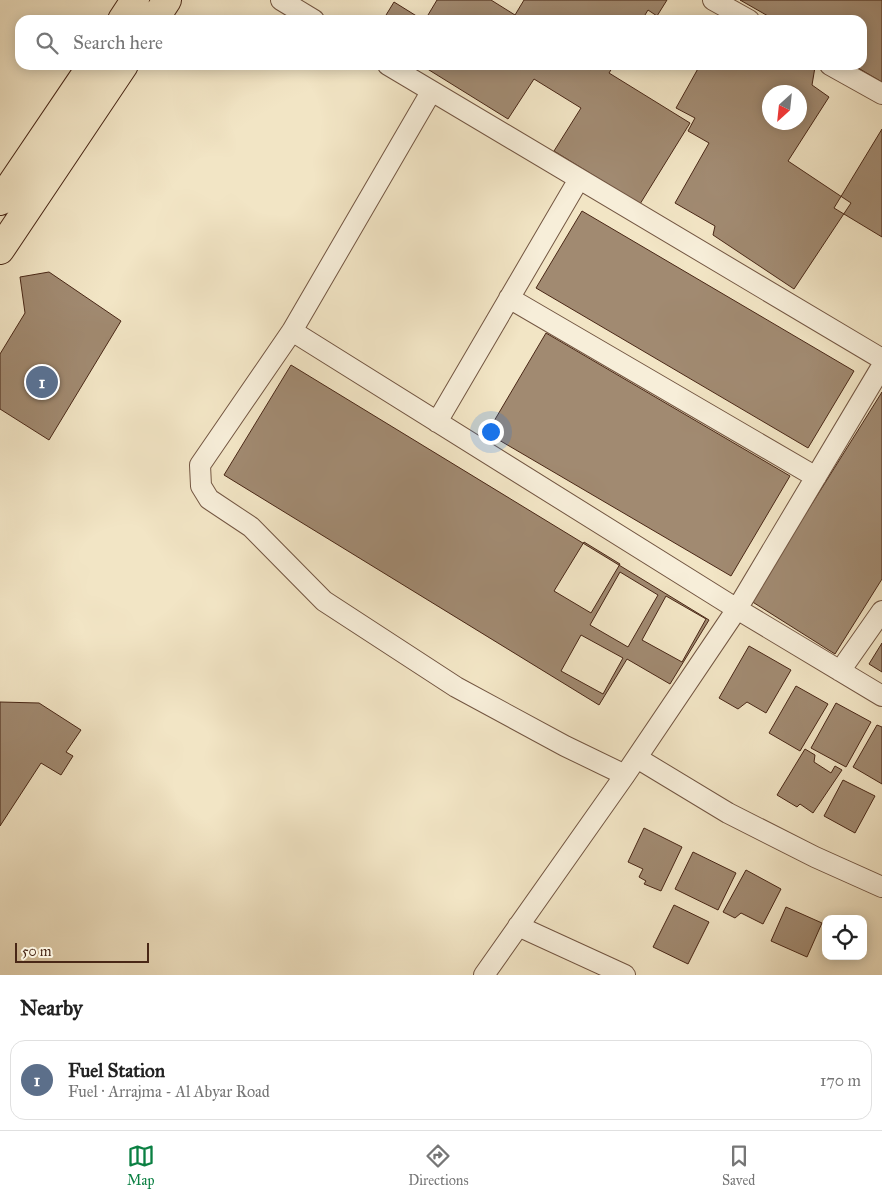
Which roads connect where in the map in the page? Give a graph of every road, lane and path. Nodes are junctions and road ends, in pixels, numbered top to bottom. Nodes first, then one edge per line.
1 (135, 0) edge
2 (167, 0) edge
3 (281, 0) edge
4 (713, 0) edge
5 (125, 15) edge
6 (157, 15) edge
7 (306, 15) edge
8 (740, 15) edge
9 (89, 70) edge
10 (121, 70) edge
11 (396, 70) edge
12 (839, 70) edge
13 (431, 92) junction
14 (882, 94) edge
15 (578, 179) junction
16 (0, 201) edge
17 (0, 250) edge
18 (509, 298) junction
19 (292, 331) junction
20 (882, 359) edge
21 (882, 366) edge
22 (437, 422) junction
23 (816, 477) junction
24 (737, 610) junction
25 (882, 610) edge
26 (840, 671) junction
27 (882, 696) edge
28 (637, 758) junction
29 (625, 775) junction
30 (882, 887) edge
31 (518, 926) junction
32 (484, 975) edge
33 (625, 975) edge

1 - 5 highway
2 - 6 highway
3 - 7 street
4 - 8 street
9 - 16 highway
10 - 17 highway
11 - 13 street
12 - 14 street
13 - 15 street
13 - 19 street
15 - 18 street
15 - 20 street
18 - 22 street
18 - 23 street
19 - 22 street
19 - 29 street
21 - 23 street
22 - 24 street
23 - 24 street
24 - 26 street
24 - 28 street
25 - 26 street
26 - 27 street
28 - 29 street
28 - 30 street
29 - 31 street
31 - 32 street
31 - 33 street

